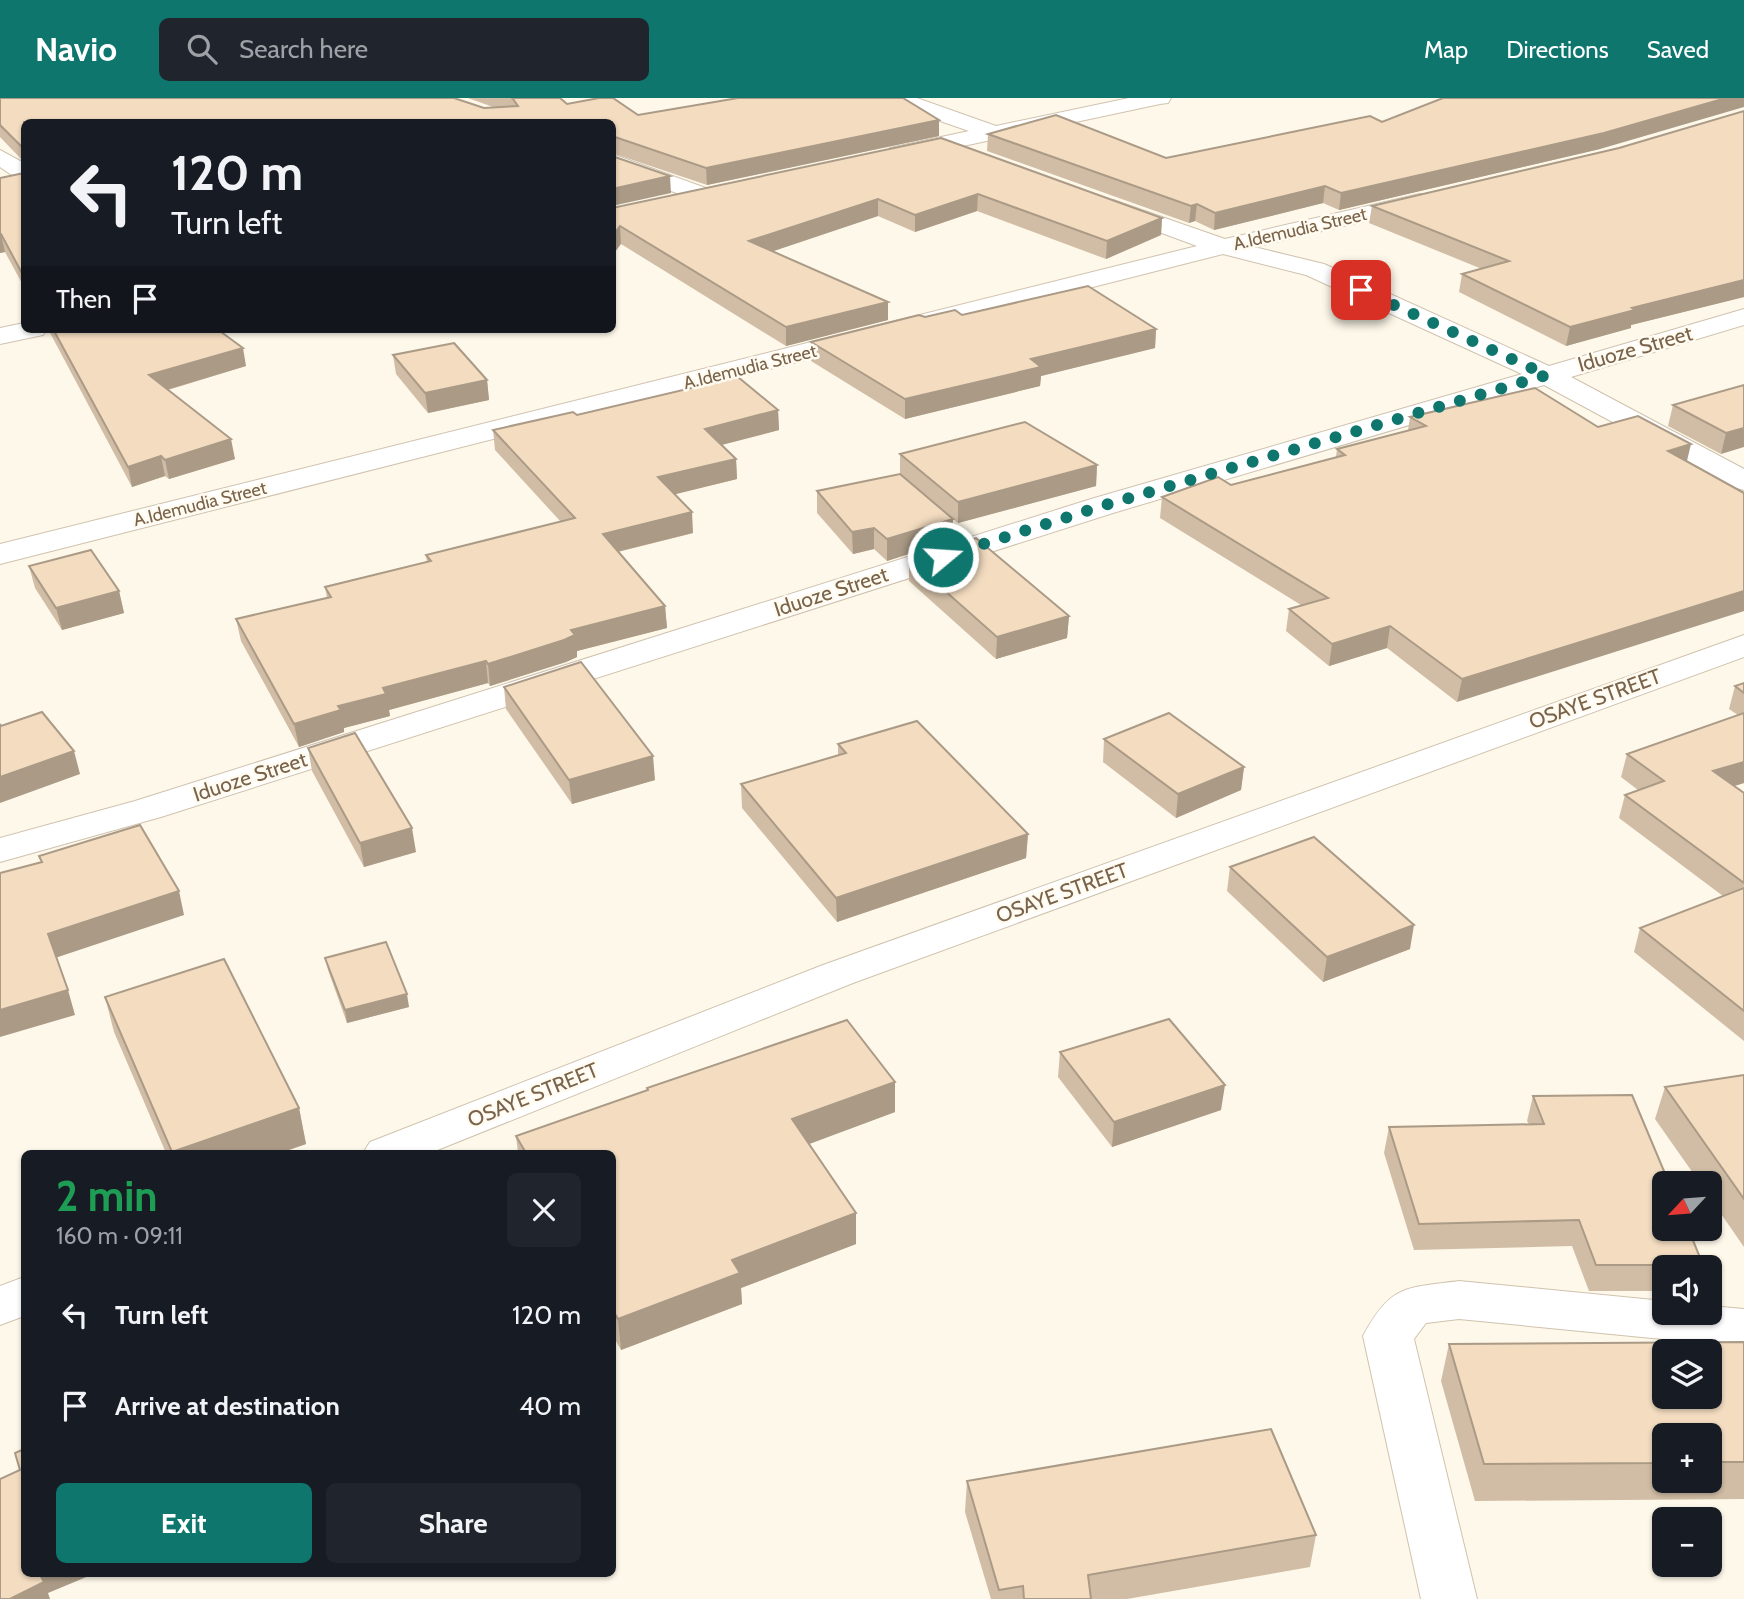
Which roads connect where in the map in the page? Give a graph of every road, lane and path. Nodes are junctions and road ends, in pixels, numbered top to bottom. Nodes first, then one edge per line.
1 (896, 98) edge
2 (1160, 98) edge
3 (992, 132) junction
4 (940, 144) junction
5 (0, 157) edge
6 (875, 158) edge
7 (979, 158) edge
8 (616, 163) edge
9 (21, 171) edge
10 (732, 190) edge
11 (1448, 194) edge
12 (706, 196) junction
13 (1094, 200) edge
14 (666, 205) edge
15 (1223, 247) junction
16 (1744, 317) edge
17 (21, 332) edge
18 (0, 336) edge
19 (1547, 375) junction
20 (1744, 481) edge
21 (0, 554) edge
22 (1744, 645) edge
23 (0, 850) edge
24 (394, 1150) edge
25 (21, 1297) edge
26 (0, 1306) edge
27 (1744, 1328) edge
28 (1449, 1599) edge

1 - 3 street
2 - 3 street
3 - 4 street
4 - 6 street
4 - 7 street
5 - 9 street
8 - 12 street
10 - 12 street
11 - 15 street, A.Idemudia Street
12 - 14 street
13 - 15 street
15 - 19 street
15 - 21 street, A.Idemudia Street
16 - 19 street, Iduoze Street
17 - 18 street
19 - 20 street
19 - 23 street, Iduoze Street
22 - 24 street, OSAYE STREET
25 - 26 street
27 - 28 street

